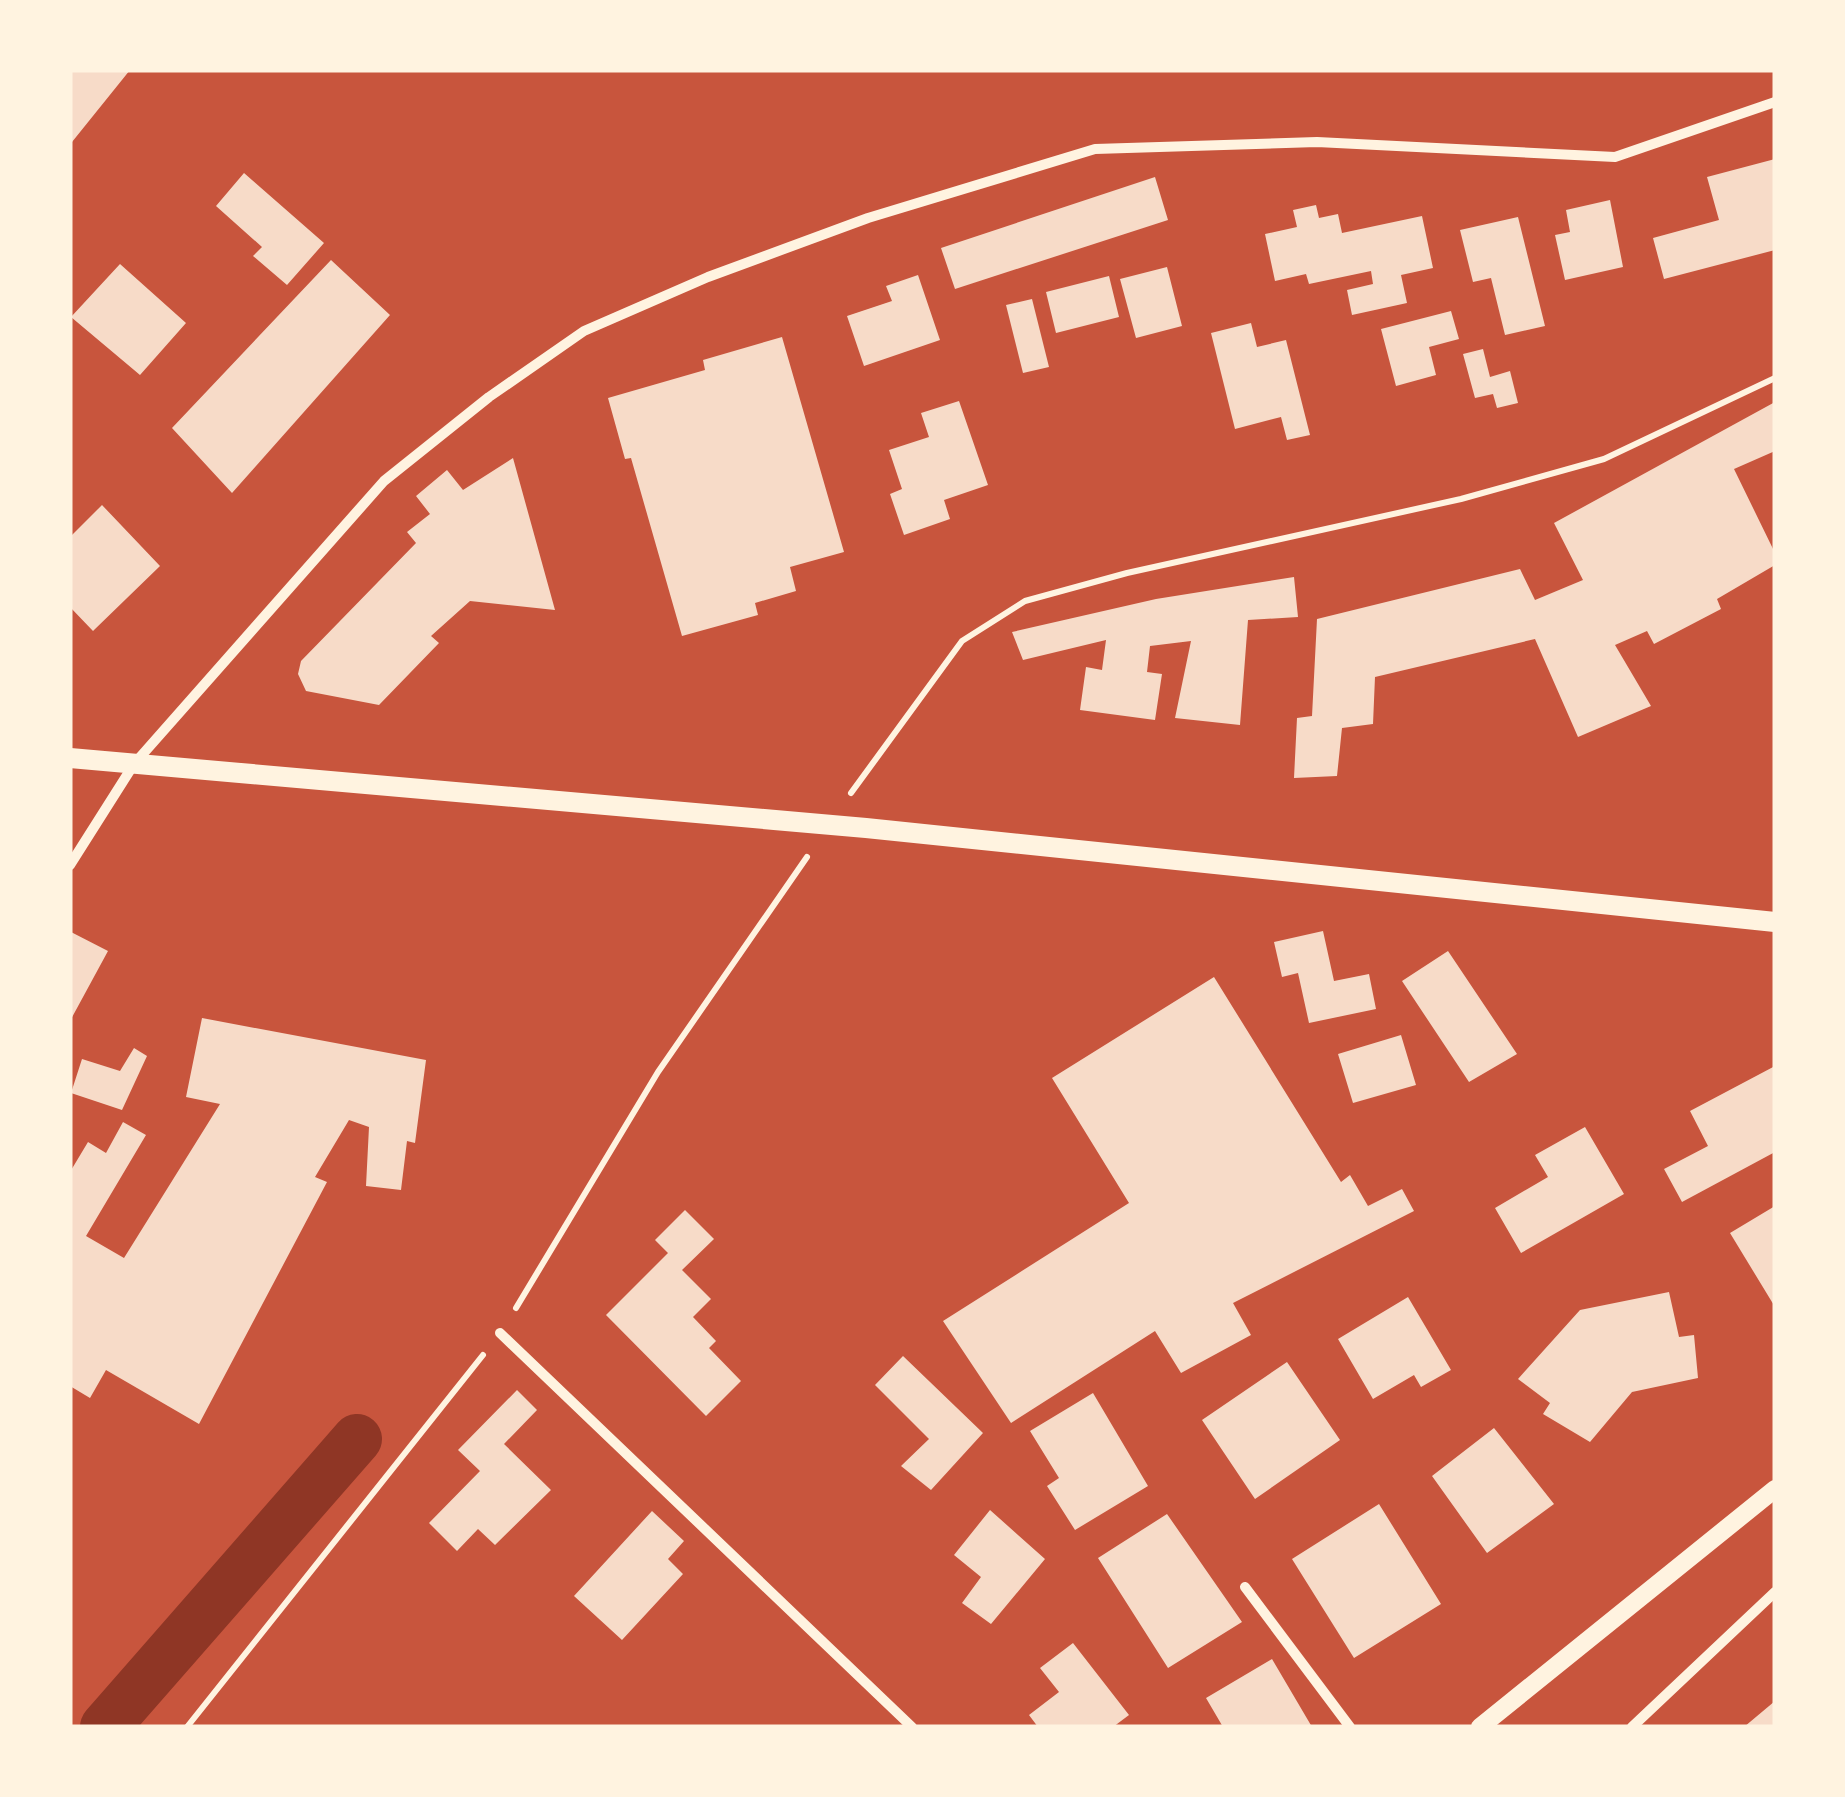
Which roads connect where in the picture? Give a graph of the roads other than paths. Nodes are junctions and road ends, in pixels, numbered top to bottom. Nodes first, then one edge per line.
1 (1775, 102) edge
2 (70, 758) edge
3 (134, 764) junction
4 (70, 865) edge
5 (1775, 922) edge
6 (500, 1334) road end
7 (1775, 1490) edge
8 (1246, 1587) dead end
9 (1775, 1592) edge
10 (912, 1727) edge
11 (1350, 1727) edge
12 (1480, 1727) edge
13 (1632, 1727) edge

1 - 3 street
2 - 3 main road
3 - 4 street
3 - 5 main road
6 - 10 street
7 - 12 street
8 - 11 street
9 - 13 street

